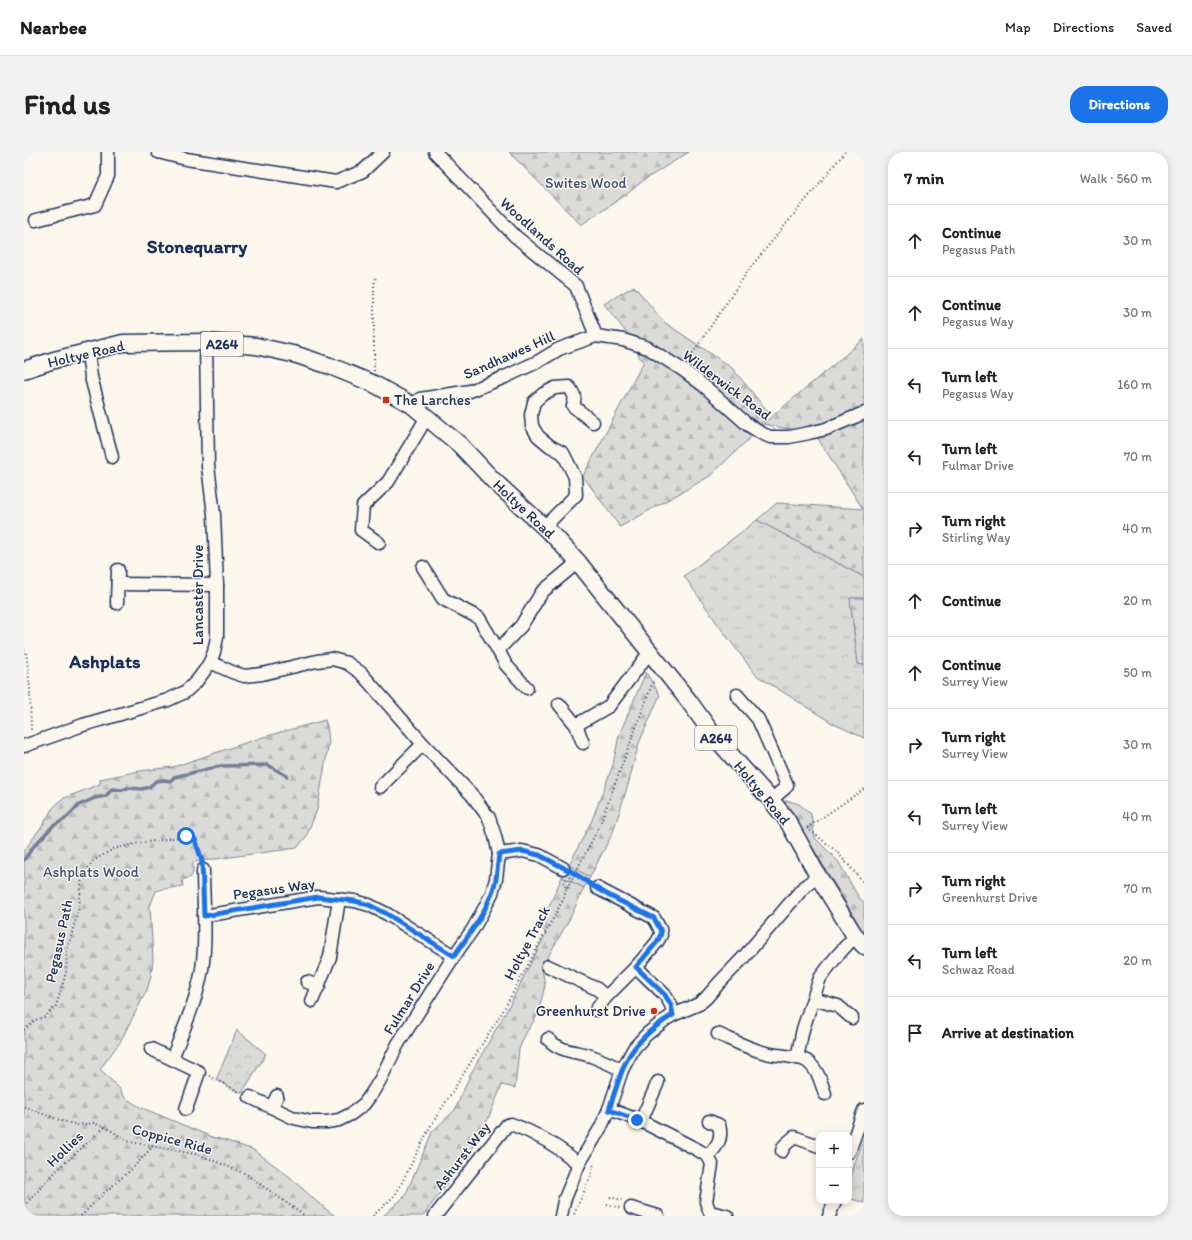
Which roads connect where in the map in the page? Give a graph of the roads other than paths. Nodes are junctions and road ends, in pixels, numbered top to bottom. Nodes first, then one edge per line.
1 (108, 152) edge
2 (158, 152) edge
3 (383, 152) edge
4 (435, 152) edge
5 (36, 220) dead end
6 (596, 336) junction
7 (206, 342) junction
8 (88, 352) junction
9 (24, 370) edge
10 (412, 405) junction
11 (864, 413) edge
12 (427, 416) junction
13 (593, 422) dead end
14 (112, 457) dead end
15 (544, 527) junction
16 (379, 543) dead end
17 (578, 562) junction
18 (423, 567) dead end
19 (118, 570) dead end
20 (118, 584) junction
21 (217, 585) junction
22 (117, 603) dead end
23 (498, 650) junction
24 (649, 653) junction
25 (210, 662) junction
26 (527, 688) dead end
27 (737, 695) dead end
28 (559, 704) dead end
29 (576, 725) junction
30 (583, 743) dead end
31 (28, 744) edge
32 (423, 744) junction
33 (380, 787) dead end
34 (771, 800) junction
35 (499, 854) junction
36 (563, 868) dead end
37 (202, 870) road end
38 (818, 876) junction
39 (596, 888) road end
40 (339, 899) junction
41 (204, 916) junction
42 (860, 941) edge
43 (454, 956) junction
44 (548, 966) dead end
45 (636, 967) junction
46 (307, 982) dead end
47 (319, 986) junction
48 (606, 997) junction
49 (813, 999) junction
50 (312, 1001) dead end
51 (596, 1010) dead end
52 (673, 1015) junction
53 (852, 1018) dead end
54 (718, 1034) dead end
55 (548, 1039) dead end
56 (150, 1049) dead end
57 (797, 1058) junction
58 (172, 1059) junction
59 (622, 1070) junction
60 (658, 1082) dead end
61 (825, 1094) dead end
62 (250, 1098) road end
63 (186, 1109) dead end
64 (609, 1110) junction
65 (864, 1110) edge
66 (641, 1121) junction
67 (709, 1121) dead end
68 (852, 1144) edge
69 (816, 1145) edge
70 (782, 1151) dead end
71 (708, 1156) junction
72 (579, 1164) junction
73 (833, 1204) edge
74 (631, 1208) dead end
75 (710, 1214) edge
76 (436, 1216) edge
77 (561, 1216) edge
78 (658, 1216) edge
79 (727, 1216) edge
80 (829, 1216) edge

1 - 5 street
2 - 3 street
4 - 6 street, Woodlands Road
6 - 10 street, Sandhawes Hill
6 - 11 street, Wilderwick Road
7 - 8 main road, Holtye Road / A264
7 - 10 main road, Holtye Road / A264
7 - 21 street, Lancaster Drive
8 - 9 main road, Holtye Road / A264
8 - 14 street
10 - 12 main road, Holtye Road / A264
12 - 15 main road, Holtye Road / A264
12 - 16 street
13 - 15 street
15 - 17 main road, Holtye Road / A264
17 - 23 street
17 - 24 main road, Holtye Road / A264
18 - 23 street
19 - 20 street
20 - 21 street
20 - 22 street
21 - 25 street, Lancaster Drive
23 - 26 street
24 - 29 street
24 - 34 main road, Holtye Road / A264
25 - 31 street, Lancaster Drive
25 - 32 street, Fulmar Drive
27 - 34 street
28 - 29 street
29 - 30 street
32 - 33 street
32 - 35 street, Fulmar Drive
34 - 38 main road, Holtye Road / A264
35 - 36 street
35 - 43 street, Fulmar Drive
37 - 41 street
38 - 42 main road, Holtye Road / A264
38 - 52 street
39 - 45 street
40 - 41 street, Pegasus Way
40 - 43 street, Pegasus Way
40 - 47 street
41 - 58 street
42 - 49 street
43 - 62 street, Fulmar Drive
44 - 48 street
45 - 48 street
45 - 52 street
46 - 47 street
47 - 50 street
48 - 51 street
49 - 53 street
49 - 57 street
52 - 59 street
54 - 57 street
55 - 59 street
56 - 58 street
57 - 61 street
58 - 63 street
59 - 64 street
60 - 66 street
64 - 66 street
64 - 72 street
65 - 68 street
66 - 71 street
67 - 71 street
69 - 70 street
71 - 75 street
72 - 76 street, Ashurst Way
72 - 77 street
73 - 80 street
74 - 78 street
75 - 79 street

